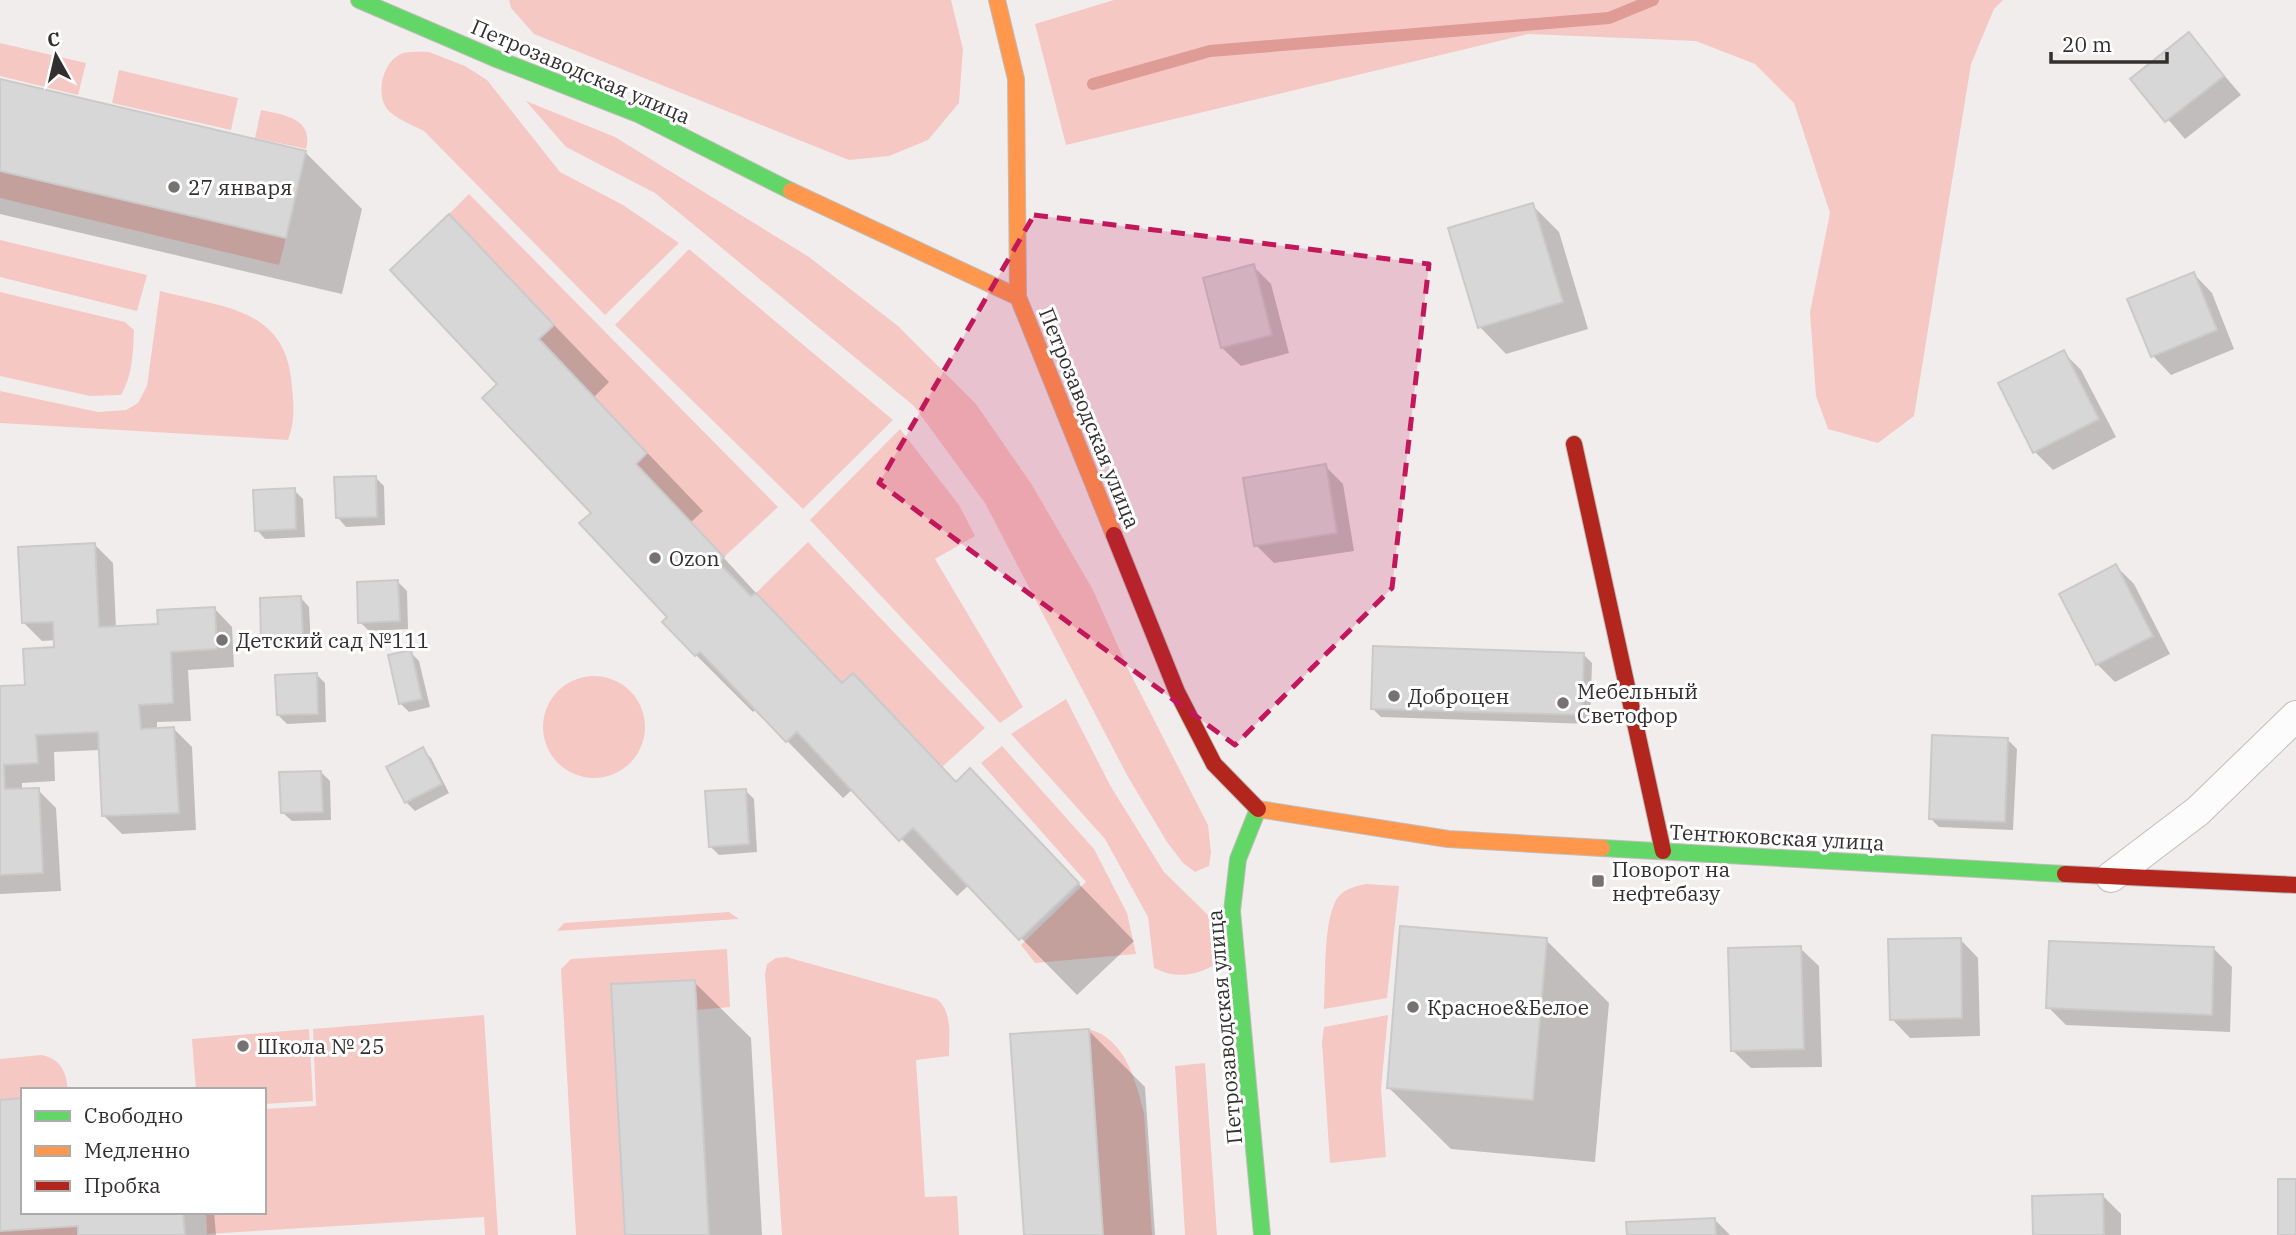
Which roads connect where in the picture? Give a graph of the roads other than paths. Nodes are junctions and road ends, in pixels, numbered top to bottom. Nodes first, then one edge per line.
1 (359, 0) edge
2 (997, 0) edge
3 (396, 7) edge
4 (1018, 297) junction
5 (1574, 444) dead end
6 (2296, 716) edge
7 (1258, 809) junction
8 (1663, 851) junction
9 (2111, 877) junction
10 (2296, 885) edge
11 (1262, 1235) edge

1 - 3 street, Петрозаводская улица
2 - 4 street
3 - 4 street, Петрозаводская улица
4 - 7 street, Петрозаводская улица
5 - 8 street
6 - 9 street
7 - 8 street, Тентюковская улица
7 - 11 street, Петрозаводская улица
8 - 9 street, Тентюковская улица
9 - 10 street, Тентюковская улица

